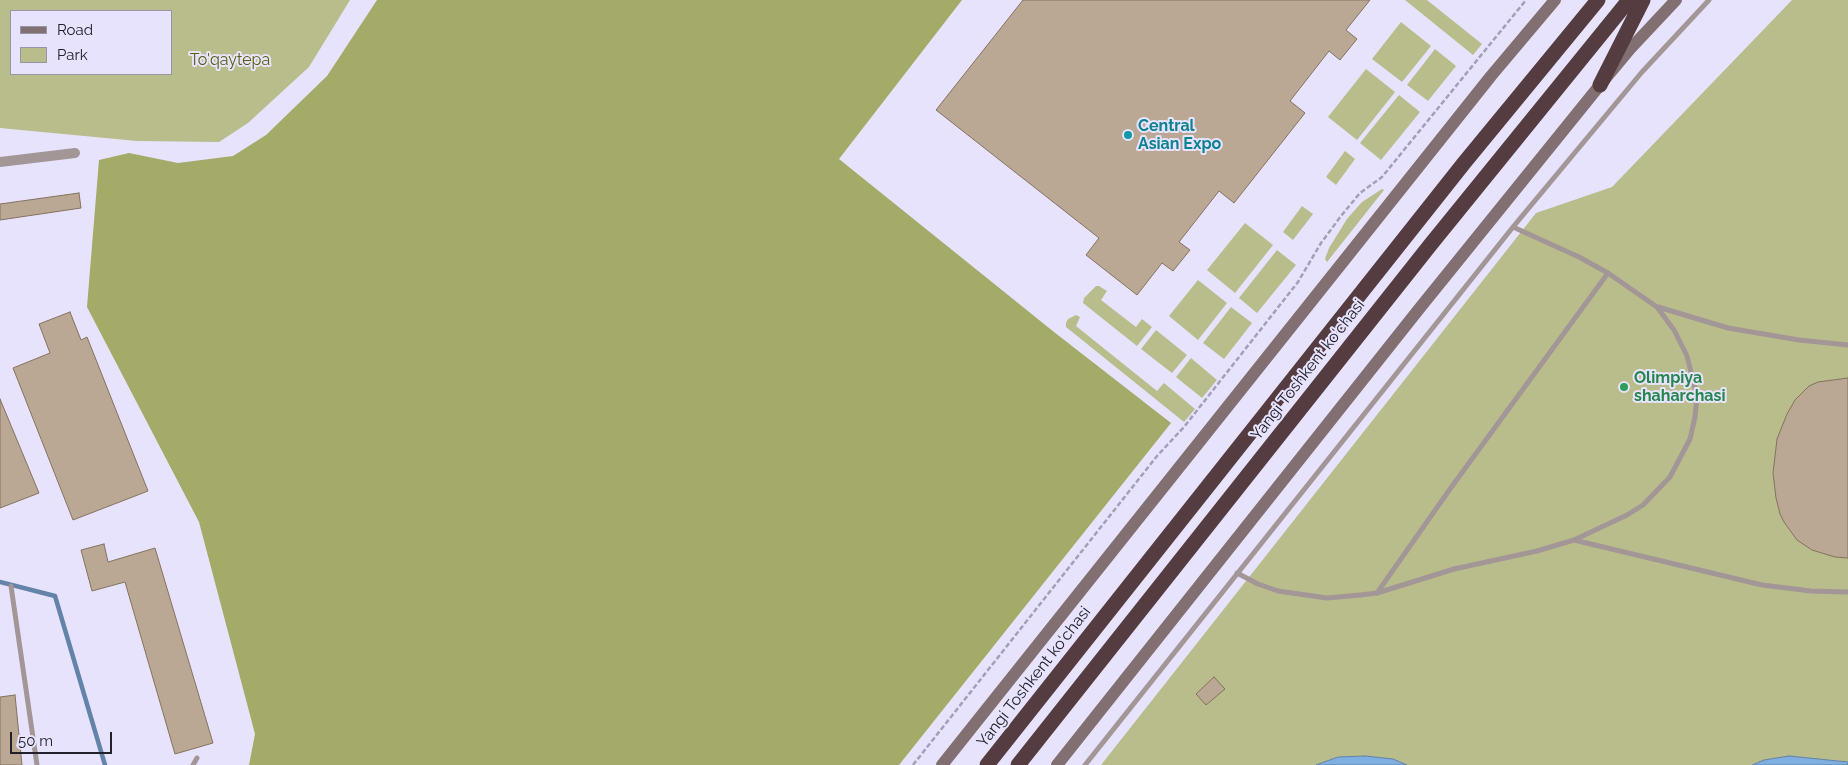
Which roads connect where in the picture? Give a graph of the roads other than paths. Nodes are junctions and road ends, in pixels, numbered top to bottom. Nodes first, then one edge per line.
1 (1555, 0) edge
2 (1586, 0) edge
3 (1598, 0) edge
4 (1629, 0) edge
5 (1643, 0) edge
6 (1676, 0) edge
7 (1709, 0) edge
8 (1558, 48) junction
9 (1600, 85) junction
10 (75, 153) dead end
11 (0, 162) edge
12 (1513, 227) junction
13 (1608, 273) junction
14 (1657, 307) junction
15 (1848, 345) edge
16 (1574, 540) junction
17 (1237, 573) junction
18 (11, 586) dead end
19 (1377, 592) junction
20 (1848, 592) edge
21 (197, 758) dead end
22 (37, 765) edge
23 (193, 765) edge
24 (942, 765) edge
25 (987, 765) edge
26 (1018, 765) edge
27 (1057, 765) edge
28 (1085, 765) edge

1 - 24 main road
2 - 8 highway
3 - 8 highway
4 - 26 highway, Yangi Toshkent ko‘chasi
5 - 9 highway
6 - 9 main road
7 - 12 lane
8 - 25 highway, Yangi Toshkent ko‘chasi
9 - 27 main road
10 - 11 street
12 - 13 lane
12 - 17 lane
13 - 14 lane
13 - 19 lane
14 - 15 lane
14 - 16 lane
16 - 19 lane
16 - 20 lane
17 - 19 lane
17 - 28 lane
18 - 22 lane
21 - 23 lane

